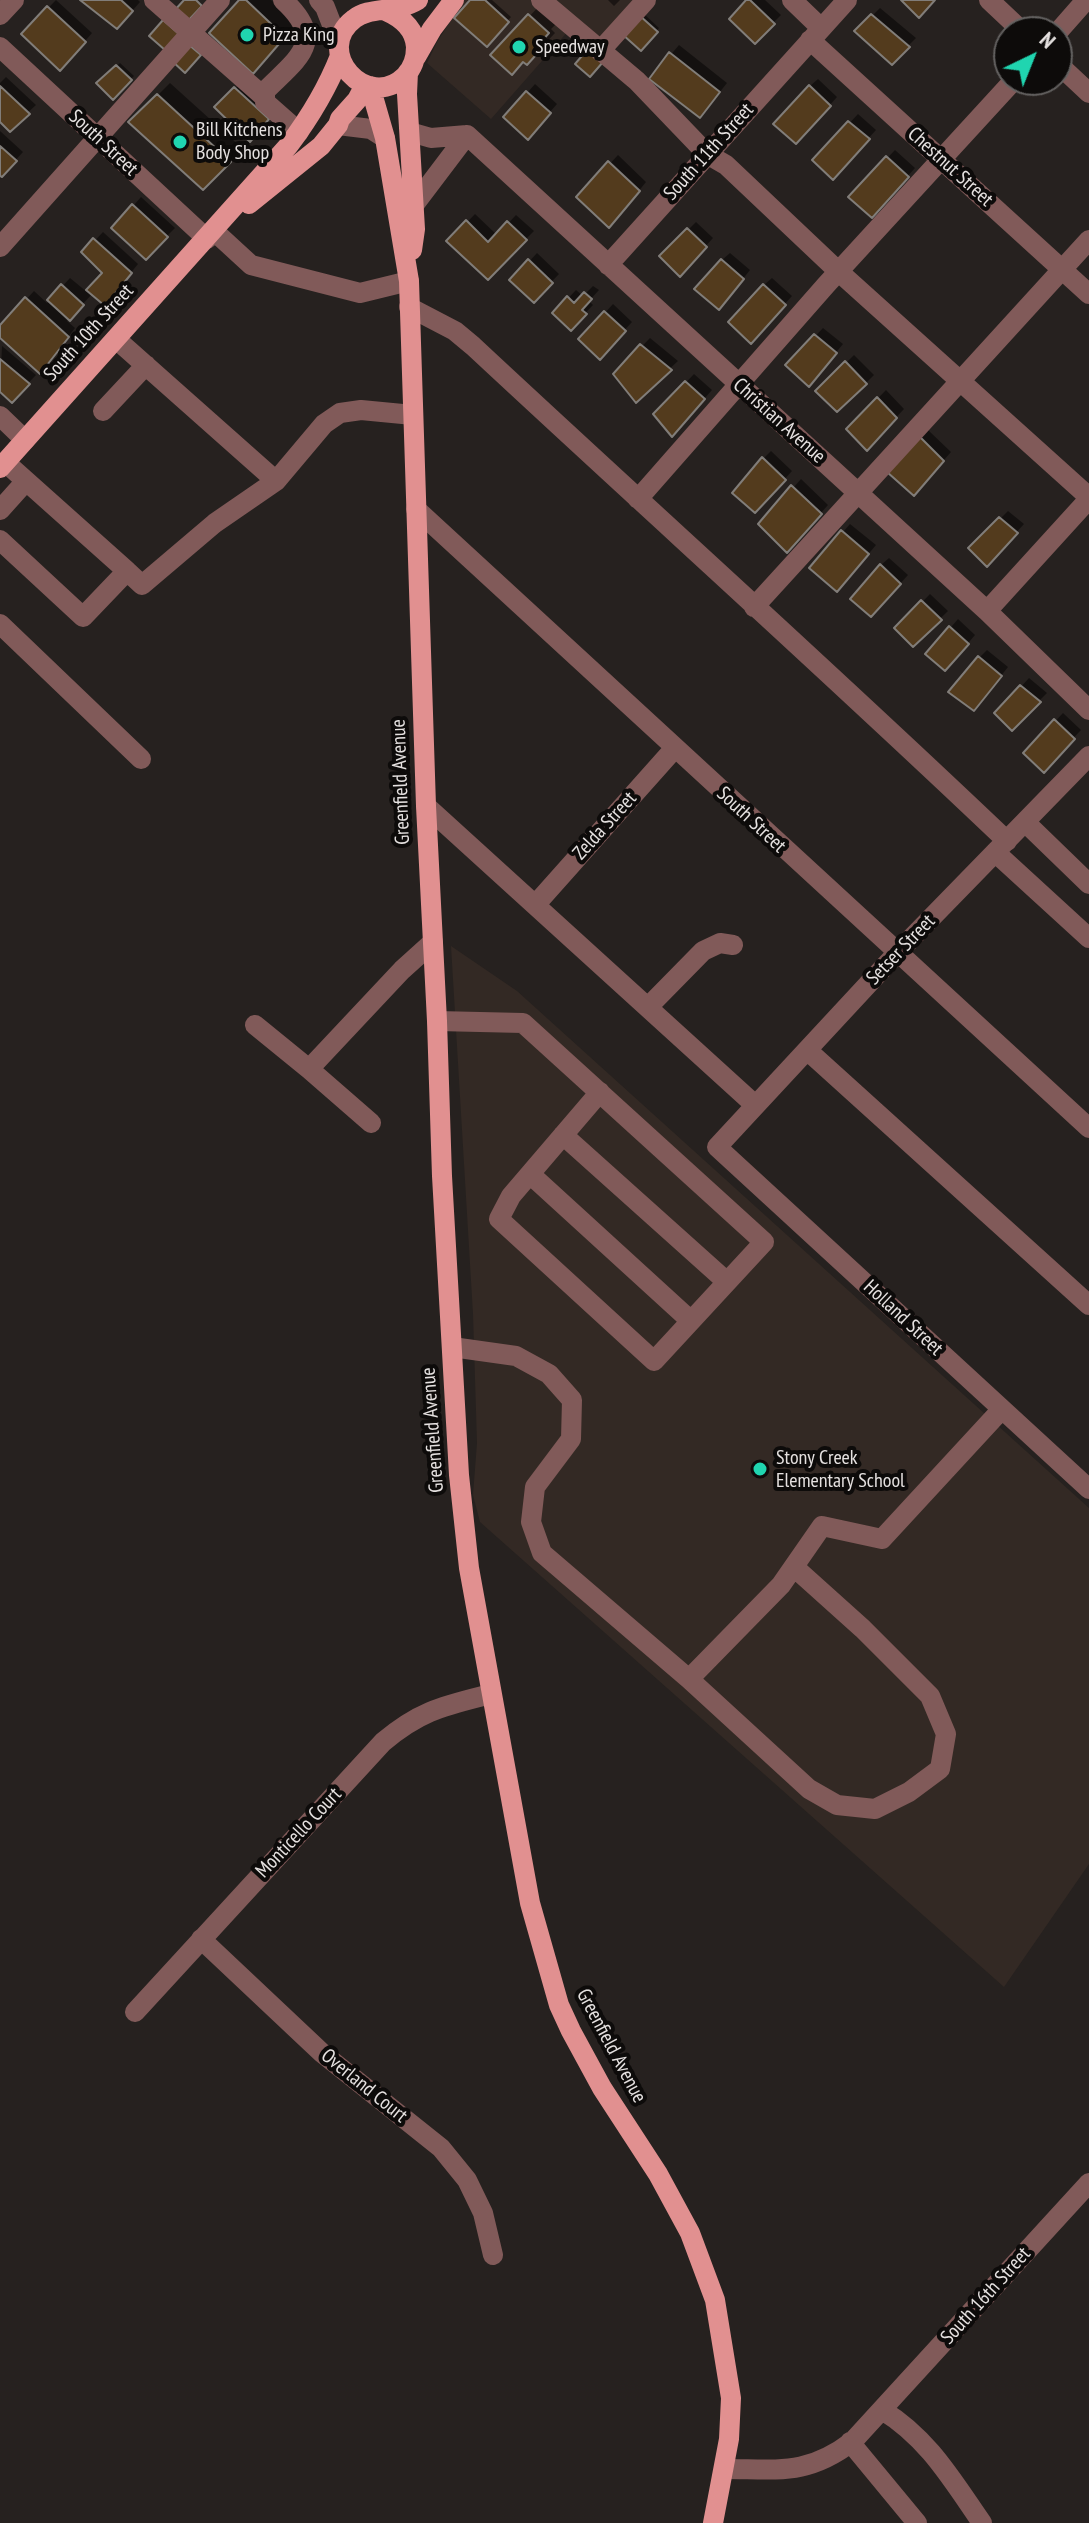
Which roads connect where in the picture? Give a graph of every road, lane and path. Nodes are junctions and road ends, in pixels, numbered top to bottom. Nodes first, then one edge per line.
1 (14, 0) edge
2 (154, 0) edge
3 (220, 0) edge
4 (283, 0) edge
5 (319, 0) edge
6 (418, 0) edge
7 (454, 0) edge
8 (541, 0) edge
9 (646, 0) edge
10 (792, 0) edge
11 (847, 0) edge
12 (989, 0) edge
13 (1086, 0) edge
14 (373, 7) edge
15 (0, 15) edge
16 (1006, 16) edge
17 (1072, 16) edge
18 (190, 32) junction
19 (816, 34) junction
20 (0, 47) edge
21 (339, 50) junction
22 (600, 51) junction
23 (411, 66) junction
24 (1073, 78) edge
25 (368, 86) junction
26 (1089, 93) edge
27 (263, 96) junction
28 (999, 96) edge
29 (338, 125) junction
30 (299, 132) junction
31 (410, 132) junction
32 (467, 135) junction
33 (97, 137) junction
34 (385, 138) junction
35 (707, 154) junction
36 (941, 159) junction
37 (414, 205) junction
38 (210, 235) junction
39 (1089, 240) edge
40 (0, 247) edge
41 (608, 265) junction
42 (1062, 270) junction
43 (838, 271) junction
44 (409, 281) junction
45 (1089, 294) edge
46 (409, 307) junction
47 (116, 339) junction
48 (146, 365) junction
49 (960, 381) junction
50 (738, 384) junction
51 (103, 411) dead end
52 (413, 415) junction
53 (0, 416) edge
54 (25, 440) junction
55 (2, 465) edge
56 (26, 481) junction
57 (276, 481) junction
58 (857, 492) junction
59 (1089, 498) edge
60 (638, 499) junction
61 (416, 509) junction
62 (0, 510) edge
63 (0, 540) edge
64 (127, 571) junction
65 (754, 607) junction
66 (987, 611) junction
67 (0, 624) edge
68 (1089, 710) edge
69 (674, 749) junction
70 (1089, 756) edge
71 (141, 759) dead end
72 (426, 806) junction
73 (1025, 822) junction
74 (1002, 847) junction
75 (1089, 884) edge
76 (536, 904) junction
77 (1089, 938) edge
78 (433, 942) junction
79 (733, 945) dead end
80 (897, 953) junction
81 (648, 1007) junction
82 (437, 1021) junction
83 (255, 1025) dead end
84 (807, 1050) junction
85 (309, 1069) junction
86 (600, 1092) junction
87 (755, 1105) junction
88 (371, 1123) dead end
89 (1089, 1128) edge
90 (563, 1135) junction
91 (717, 1147) joint
92 (530, 1174) junction
93 (727, 1282) junction
94 (1089, 1305) edge
95 (691, 1321) junction
96 (452, 1347) junction
97 (1002, 1409) junction
98 (1085, 1476) edge
99 (794, 1567) junction
100 (689, 1679) junction
101 (491, 1694) junction
102 (201, 1939) junction
103 (135, 2012) dead end
104 (1089, 2183) edge
105 (493, 2255) dead end
106 (882, 2410) junction
107 (850, 2442) junction
108 (724, 2469) junction
109 (713, 2523) edge
110 (917, 2523) edge
111 (982, 2523) edge

1 - 15 street
2 - 18 street
3 - 18 street
4 - 27 street
5 - 21 street
6 - 14 main road
7 - 23 main road
8 - 22 street
9 - 22 street
10 - 19 street, Chestnut Street
11 - 19 street, South 11th Street
12 - 16 street
13 - 17 street
14 - 21 main road
14 - 23 main road
18 - 27 street
18 - 33 street
19 - 35 street, South 11th Street
19 - 36 street, Chestnut Street
20 - 33 street, South Street
21 - 25 main road
21 - 30 main road, South 10th Street
22 - 35 street
23 - 25 main road
23 - 31 main road, Greenfield Avenue
24 - 26 street
25 - 29 main road, South 10th Street
25 - 34 main road, Greenfield Avenue
27 - 30 street
28 - 36 street
29 - 34 street
29 - 38 main road, South 10th Street
30 - 38 main road, South 10th Street
31 - 32 street
31 - 37 main road, Greenfield Avenue
32 - 37 street
32 - 41 street, Christian Avenue
33 - 38 street, South Street
33 - 40 street
34 - 44 main road, Greenfield Avenue
35 - 41 street, South 11th Street
35 - 43 street
36 - 42 street, Chestnut Street
36 - 43 street
37 - 44 main road, Greenfield Avenue
38 - 44 street, South Street
38 - 47 main road, South 10th Street
39 - 42 street
41 - 50 street, Christian Avenue
42 - 45 street, Chestnut Street
42 - 49 street
43 - 49 street
43 - 50 street
44 - 46 main road, Greenfield Avenue
46 - 52 main road, Greenfield Avenue
46 - 60 street
47 - 48 street
47 - 54 main road, South 10th Street
48 - 51 street
48 - 57 street
49 - 58 street
49 - 59 street
50 - 58 street, Christian Avenue
50 - 60 street
52 - 57 street
52 - 61 main road, Greenfield Avenue
53 - 54 street
54 - 55 main road, South 10th Street
55 - 56 street
56 - 62 street
56 - 64 street
57 - 64 street
58 - 65 street
58 - 66 street, Christian Avenue
59 - 66 street
60 - 65 street
61 - 69 street, South Street
61 - 72 main road, Greenfield Avenue
63 - 64 street
65 - 74 street
66 - 68 street, Christian Avenue
67 - 71 street
69 - 76 street, Zelda Street
69 - 80 street, South Street
70 - 73 street, Setser Street
72 - 76 street
72 - 78 main road, Greenfield Avenue
73 - 74 street, Setser Street
73 - 75 street
74 - 77 street
74 - 80 street, Setser Street
76 - 81 street
78 - 82 main road, Greenfield Avenue
78 - 85 street
79 - 81 street
80 - 84 street, Setser Street
80 - 89 street, South Street
81 - 87 street
82 - 86 street
82 - 96 main road, Greenfield Avenue
83 - 85 street
84 - 87 street, Setser Street
84 - 94 street
85 - 88 street
86 - 90 street
86 - 93 street
87 - 91 street, Setser Street
90 - 92 street
90 - 93 street
91 - 97 street, Holland Street
92 - 95 street
92 - 95 street
93 - 95 street
96 - 100 street
96 - 101 main road, Greenfield Avenue
97 - 98 street, Holland Street
97 - 99 street
99 - 100 street
99 - 100 street
101 - 102 street, Monticello Court
101 - 108 main road, Greenfield Avenue
102 - 103 street, Monticello Court
102 - 105 street, Overland Court
104 - 106 street, South 16th Street
106 - 107 street, South 16th Street
106 - 111 street
107 - 108 street, South 16th Street
107 - 110 street
108 - 109 main road, Greenfield Avenue

